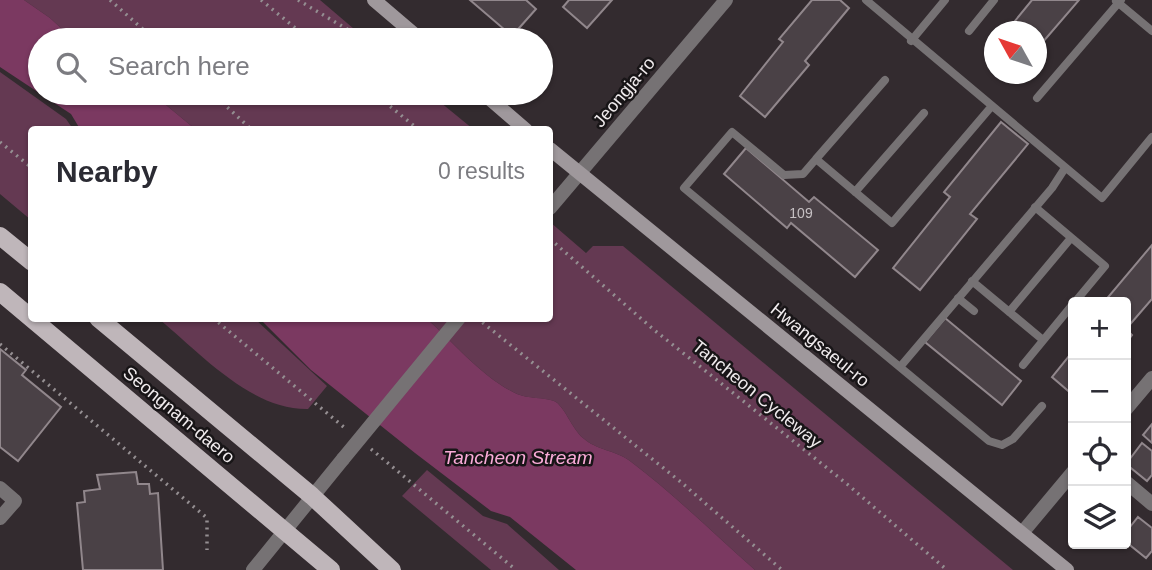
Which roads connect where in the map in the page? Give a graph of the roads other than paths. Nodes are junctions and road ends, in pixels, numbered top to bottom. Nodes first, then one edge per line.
1 (374, 0) edge
2 (726, 0) edge
3 (866, 0) edge
4 (945, 0) edge
5 (994, 0) edge
6 (1118, 1) edge
7 (407, 28) edge
8 (969, 30) dead end
9 (1152, 31) edge
10 (912, 41) junction
11 (884, 80) dead end
12 (1037, 98) dead end
13 (497, 105) edge
14 (991, 107) junction
15 (924, 113) dead end
16 (521, 126) edge
17 (1152, 137) edge
18 (553, 152) edge
19 (816, 159) junction
20 (1065, 168) junction
21 (579, 174) junction
22 (855, 192) junction
23 (553, 204) edge
24 (1035, 207) junction
25 (0, 236) edge
26 (1072, 238) junction
27 (28, 259) edge
28 (972, 281) junction
29 (0, 292) edge
30 (1079, 297) edge
31 (958, 298) junction
32 (1068, 310) edge
33 (974, 311) dead end
34 (1009, 312) junction
35 (28, 315) edge
36 (36, 322) edge
37 (103, 322) edge
38 (456, 322) edge
39 (1043, 340) junction
40 (1023, 365) dead end
41 (900, 367) junction
42 (1151, 382) edge
43 (1131, 404) edge
44 (1042, 406) dead end
45 (1068, 478) edge
46 (1131, 486) edge
47 (0, 488) edge
48 (312, 496) junction
49 (1152, 505) edge
50 (0, 518) edge
51 (285, 531) junction
52 (1022, 533) junction
53 (253, 570) edge
54 (331, 570) edge
55 (392, 570) edge
56 (1067, 570) edge

1 - 7 main road
2 - 21 street, Jeongja-ro
3 - 10 lane
4 - 10 lane
5 - 8 lane
6 - 9 lane
6 - 12 lane
10 - 14 lane
11 - 19 lane
13 - 16 main road
14 - 20 lane
14 - 22 lane
15 - 22 lane
17 - 20 lane
18 - 21 main road, Hwangsaeul-ro
19 - 22 lane
19 - 41 lane
20 - 24 lane
21 - 23 street, Jeongja-ro
21 - 52 main road, Hwangsaeul-ro
24 - 26 lane
24 - 28 lane
25 - 27 main road
26 - 30 lane
26 - 34 lane
28 - 31 lane
28 - 34 lane
29 - 35 main road, Seongnam-daero
31 - 33 lane
31 - 41 lane
32 - 39 lane
34 - 39 lane
36 - 51 main road, Seongnam-daero
37 - 48 main road, Seongnam-daero
38 - 48 street, bridge
39 - 40 lane
41 - 44 lane
42 - 43 street
45 - 52 street
46 - 49 street
47 - 50 street
48 - 51 street
48 - 55 main road, Seongnam-daero
51 - 53 street
51 - 54 main road, Seongnam-daero
52 - 56 main road, Hwangsaeul-ro

